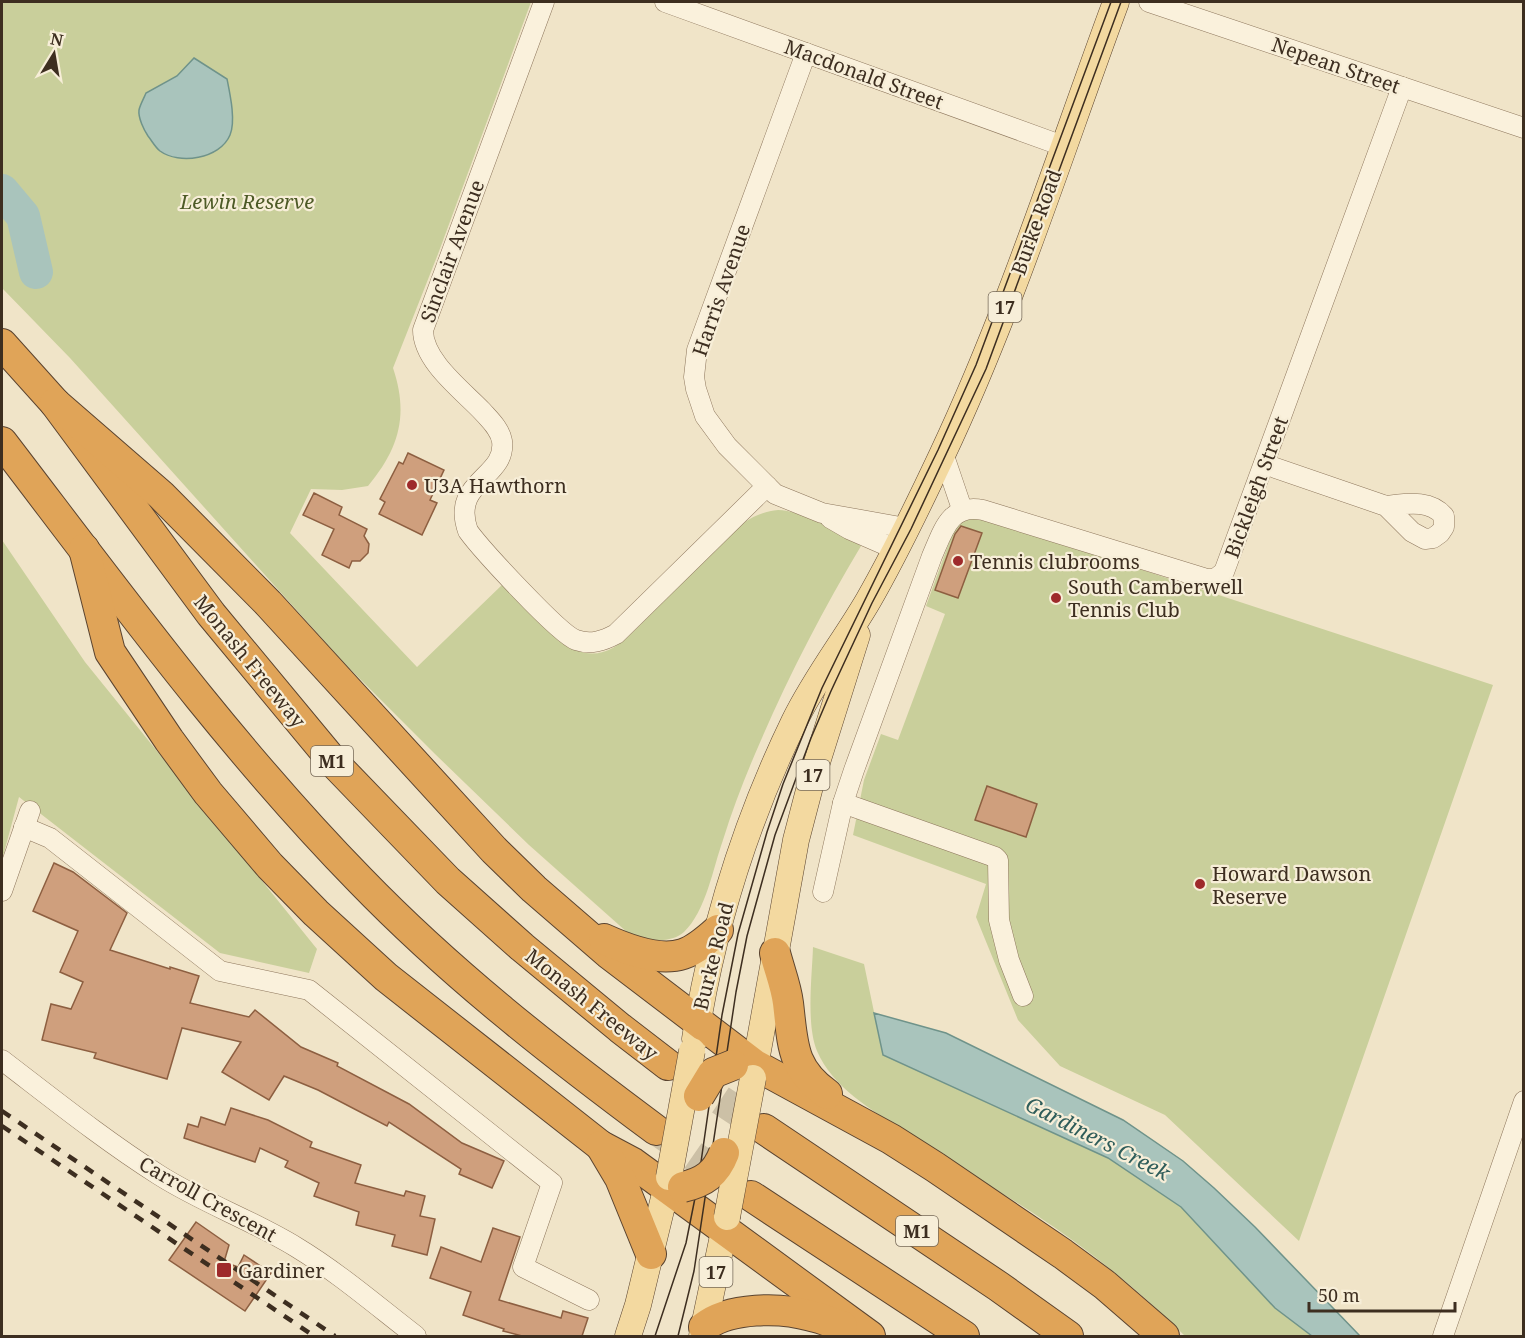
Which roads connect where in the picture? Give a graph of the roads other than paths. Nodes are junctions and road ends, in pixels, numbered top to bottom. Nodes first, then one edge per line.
1 (544, 2) edge
2 (665, 2) edge
3 (1116, 2) edge
4 (1149, 2) edge
5 (806, 53) junction
6 (1402, 87) junction
7 (1524, 128) edge
8 (1063, 146) junction
9 (2, 344) edge
10 (55, 403) junction
11 (2, 442) edge
12 (943, 453) junction
13 (1264, 464) junction
14 (767, 486) junction
15 (1386, 506) dead end
16 (962, 510) junction
17 (901, 538) junction
18 (84, 549) junction
19 (868, 601) junction
20 (843, 803) junction
21 (2, 891) edge
22 (823, 892) dead end
23 (574, 924) junction
24 (718, 930) junction
25 (775, 953) junction
26 (1023, 996) dead end
27 (696, 1029) junction
28 (2, 1060) edge
29 (668, 1065) tunnel mouth
30 (747, 1069) junction
31 (1524, 1101) edge
32 (754, 1126) junction
33 (667, 1129) junction
34 (891, 1139) junction
35 (601, 1146) junction
36 (673, 1184) junction
37 (751, 1196) tunnel mouth
38 (726, 1223) junction
39 (651, 1254) junction
40 (589, 1300) dead end
41 (703, 1332) edge
42 (416, 1336) edge
43 (628, 1336) edge
44 (870, 1336) edge
45 (964, 1336) edge
46 (1068, 1336) edge
47 (1164, 1336) edge
48 (1443, 1336) edge

1 - 14 street, Sinclair Avenue
2 - 5 street, Macdonald Street
3 - 8 main road, Burke Road / 17
4 - 6 street, Nepean Street
5 - 8 street, Macdonald Street
5 - 14 street, Harris Avenue
6 - 7 street, Nepean Street
6 - 13 street, Bickleigh Street
8 - 12 main road, Burke Road / 17
9 - 10 highway, Monash Freeway / M1
10 - 23 highway
10 - 29 highway, Monash Freeway / M1
11 - 18 highway
12 - 16 street
12 - 17 main road, Burke Road / 17
13 - 15 street
13 - 16 street, Bickleigh Street
14 - 17 street, Harris Avenue
16 - 20 street
17 - 19 main road, Burke Road / 17
18 - 33 highway
18 - 35 highway
19 - 24 main road, Burke Road / 17
19 - 25 main road, Burke Road / 17
20 - 22 street
20 - 26 street
21 - 40 street
23 - 24 highway
23 - 27 highway
24 - 27 main road, Burke Road / 17
25 - 30 main road, Burke Road / 17
25 - 34 highway
27 - 30 highway
27 - 33 main road, Burke Road / 17, bridge
28 - 42 street, Carroll Crescent
30 - 32 main road, Burke Road / 17, bridge
30 - 33 highway, bridge
30 - 34 highway
31 - 48 street
32 - 36 highway, bridge
32 - 38 main road, Burke Road / 17, bridge
32 - 46 highway, M1
33 - 36 main road, Burke Road / 17, bridge
34 - 47 highway
35 - 36 highway
35 - 39 highway
36 - 38 highway
36 - 39 main road, Burke Road / 17
37 - 45 highway
38 - 41 main road, Burke Road / 17
38 - 44 highway
39 - 43 main road, Burke Road / 17
41 - 44 highway

